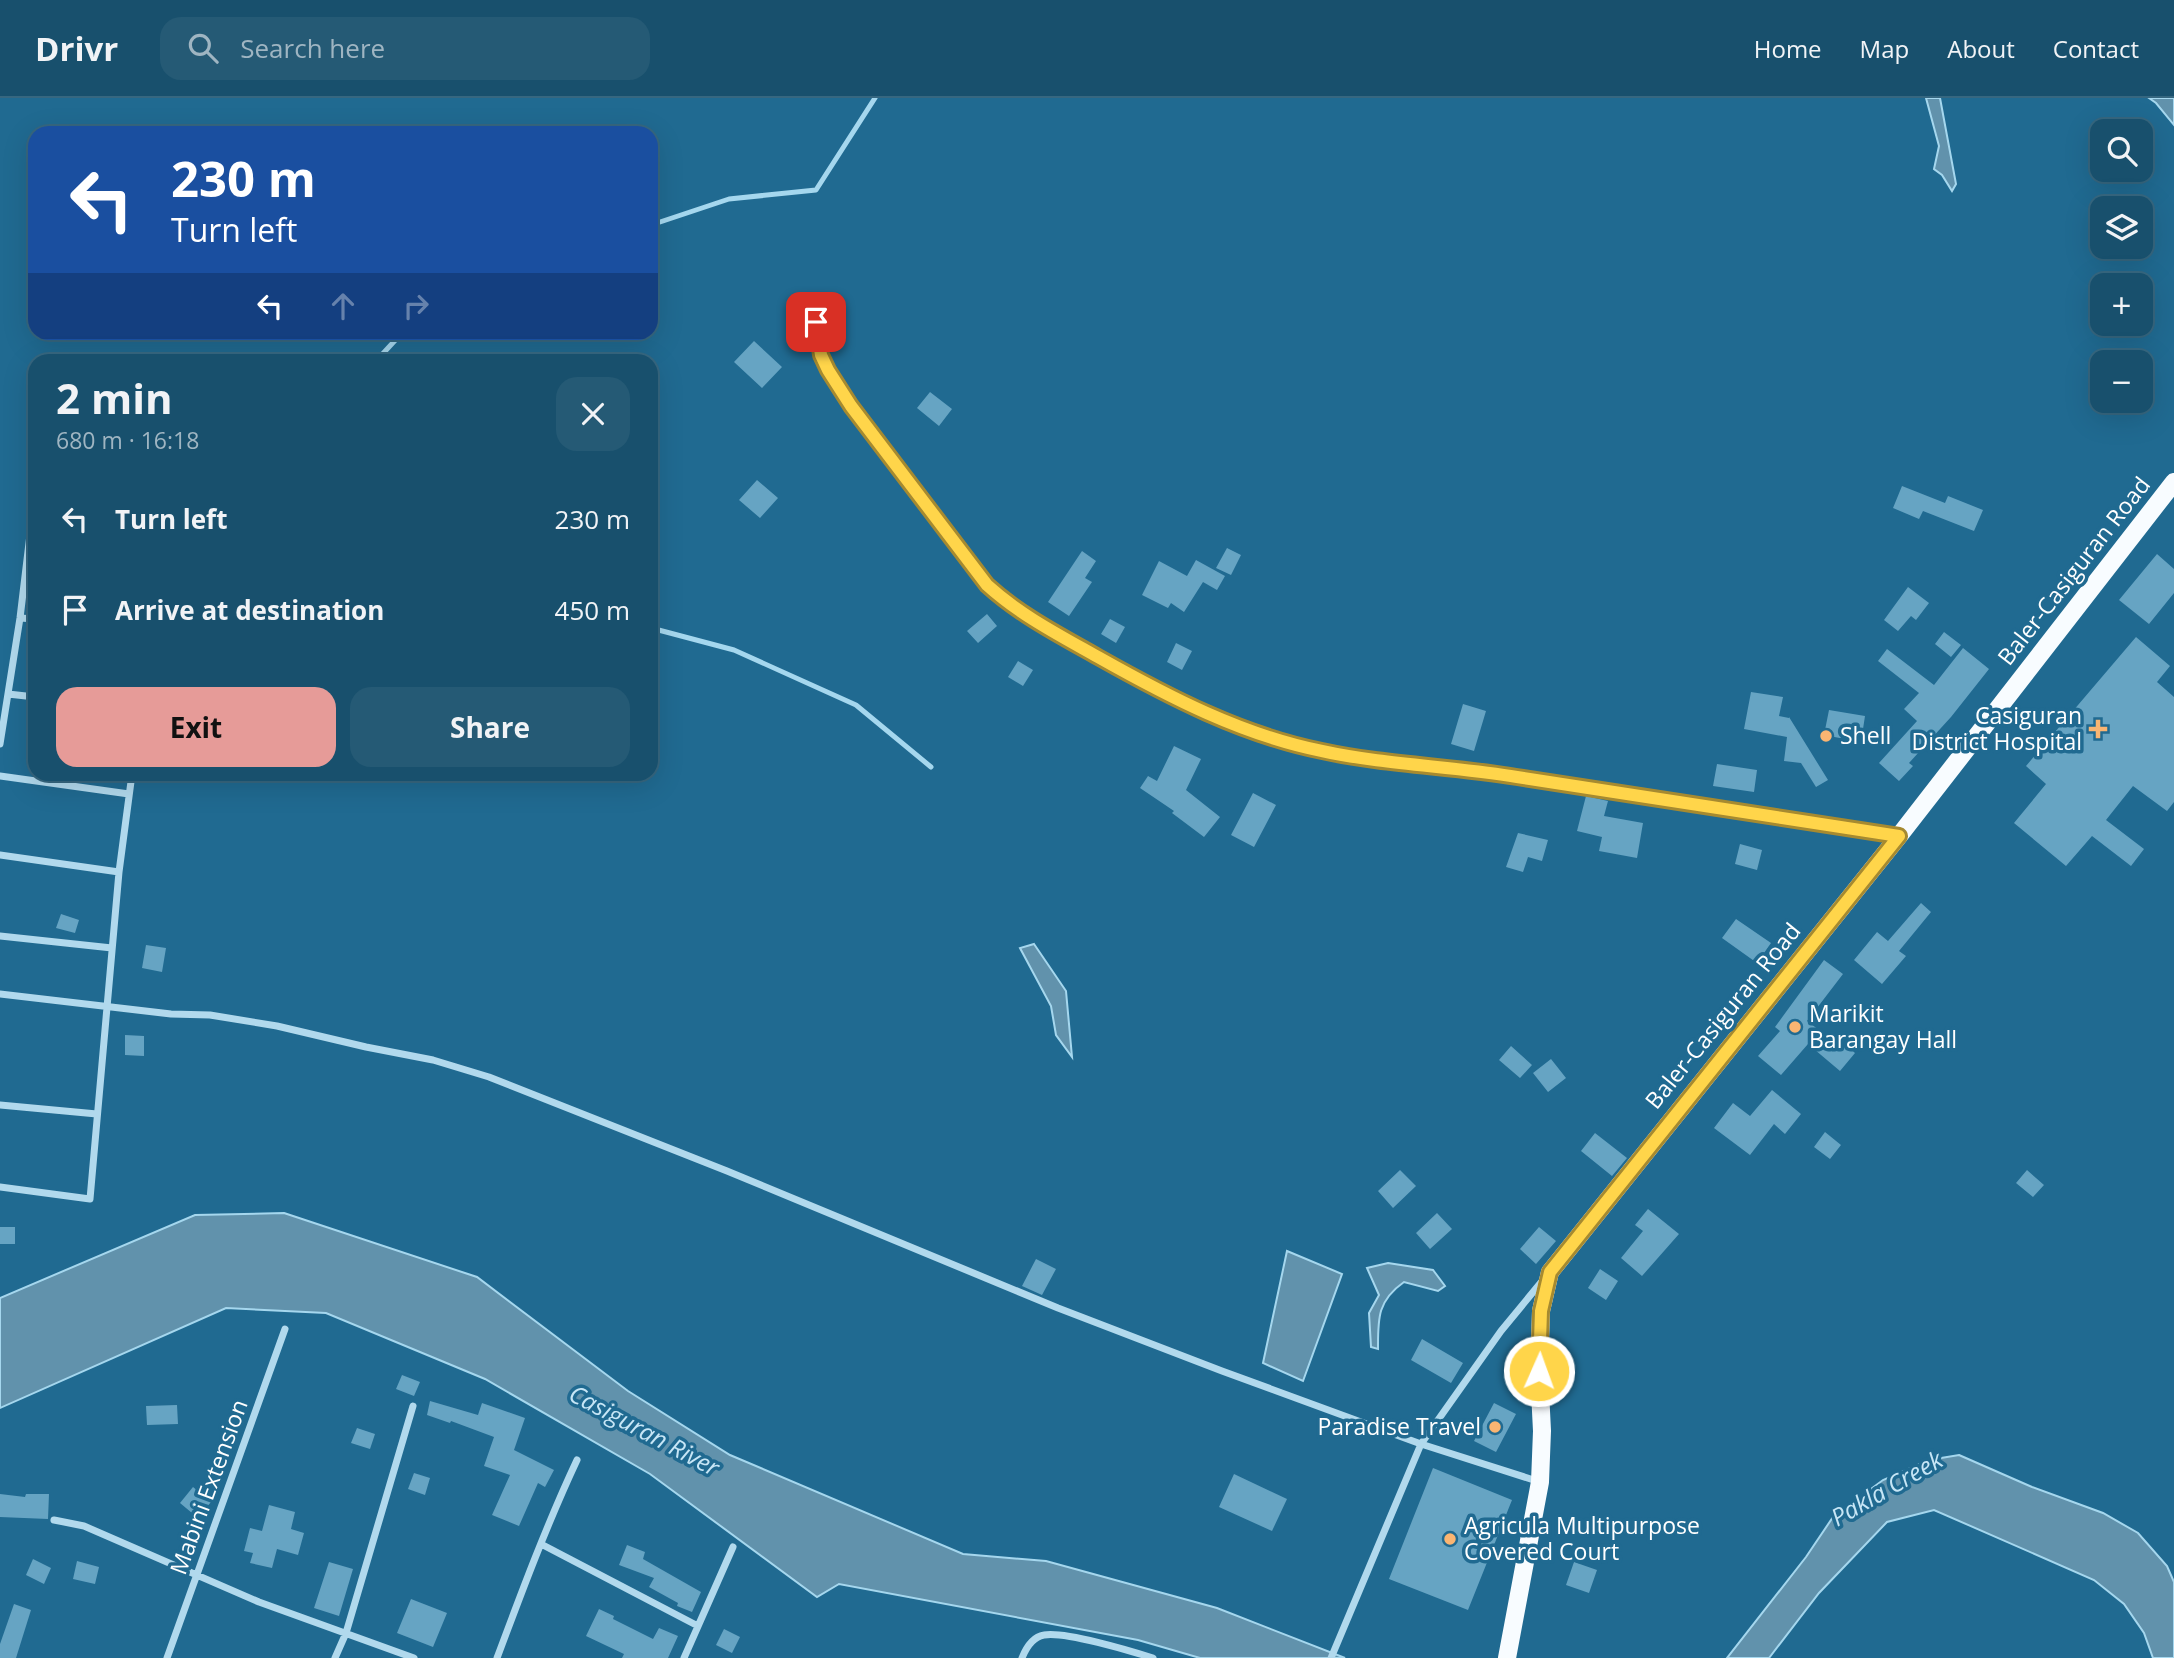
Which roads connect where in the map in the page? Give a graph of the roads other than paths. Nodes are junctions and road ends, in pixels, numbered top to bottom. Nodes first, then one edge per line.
1 (816, 322) dead end
2 (2174, 482) edge
3 (28, 565) edge
4 (20, 618) junction
5 (28, 619) edge
6 (8, 694) junction
7 (28, 696) edge
8 (0, 744) edge
9 (0, 776) edge
10 (28, 780) edge
11 (36, 781) edge
12 (131, 781) edge
13 (129, 794) junction
14 (1899, 836) junction
15 (0, 855) edge
16 (119, 872) junction
17 (0, 936) edge
18 (112, 948) junction
19 (0, 994) edge
20 (106, 1006) junction
21 (0, 1105) edge
22 (97, 1114) junction
23 (0, 1187) edge
24 (1550, 1272) junction
25 (285, 1329) dead end
26 (413, 1406) dead end
27 (1421, 1444) junction
28 (578, 1460) dead end
29 (1540, 1482) junction
30 (54, 1520) dead end
31 (541, 1544) junction
32 (733, 1547) dead end
33 (197, 1575) junction
34 (698, 1626) junction
35 (346, 1633) junction
36 (1508, 1653) edge
37 (167, 1658) edge
38 (335, 1658) edge
39 (414, 1658) edge
40 (497, 1658) edge
41 (684, 1658) edge
42 (1021, 1658) edge
43 (1153, 1658) edge
44 (1331, 1658) edge

1 - 14 street
2 - 14 main road, Baler-Casiguran Road
3 - 4 street
4 - 5 street
4 - 6 street
6 - 7 street
6 - 8 street
9 - 10 street
11 - 13 street
12 - 13 street
13 - 16 street
14 - 24 main road, Baler-Casiguran Road
15 - 16 street
16 - 18 street
17 - 18 street
18 - 20 street
19 - 20 street
20 - 22 street
20 - 27 street
21 - 22 street
22 - 23 street
24 - 27 street
24 - 29 main road, Baler-Casiguran Road
25 - 33 street, Mabini Extension
26 - 35 street
27 - 29 street
27 - 44 street
28 - 31 street
29 - 36 main road, Baler-Casiguran Road
30 - 33 street
31 - 34 street
31 - 40 street
32 - 34 street
33 - 35 street
33 - 37 street, Mabini Extension
34 - 41 street
35 - 38 street
35 - 39 street
42 - 43 street

